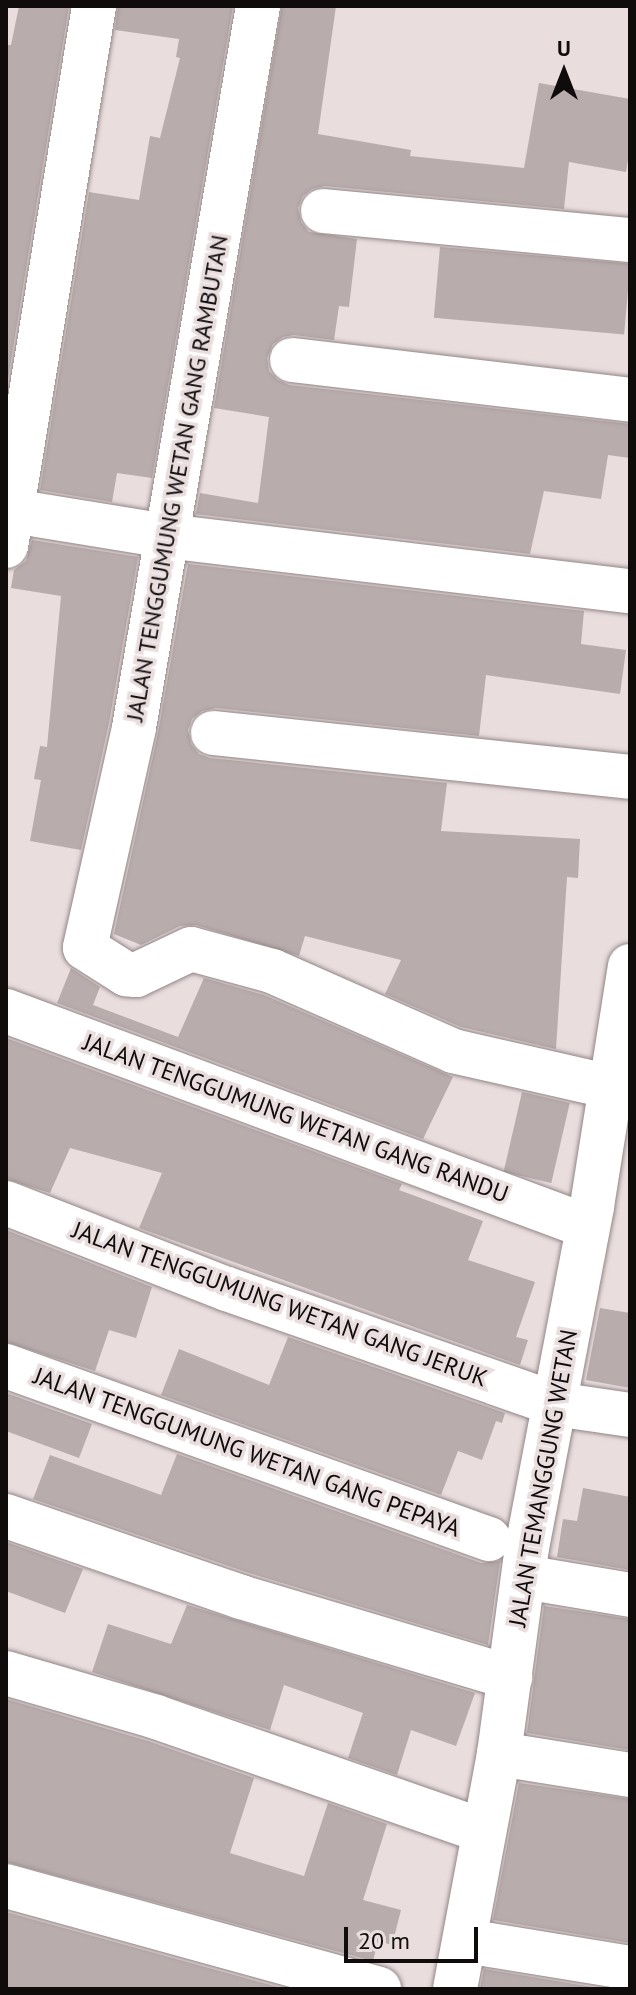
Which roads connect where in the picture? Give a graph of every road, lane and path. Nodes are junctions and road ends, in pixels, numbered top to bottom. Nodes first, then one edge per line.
1 (94, 6) edge
2 (258, 6) edge
3 (323, 211) dead end
4 (630, 240) edge
5 (292, 360) dead end
6 (630, 400) edge
7 (8, 522) edge
8 (166, 536) junction
9 (630, 591) edge
10 (213, 733) dead end
11 (630, 777) edge
12 (630, 966) edge
13 (6, 1011) edge
14 (626, 1018) edge
15 (592, 1082) junction
16 (6, 1203) edge
17 (588, 1216) edge
18 (6, 1366) edge
19 (542, 1399) junction
20 (630, 1415) edge
21 (6, 1516) edge
22 (511, 1552) junction
23 (630, 1595) edge
24 (482, 1668) junction
25 (6, 1673) edge
26 (499, 1754) junction
27 (630, 1775) edge
28 (467, 1825) junction
29 (6, 1886) edge
30 (466, 1941) junction
31 (630, 1968) edge
32 (379, 1989) edge
33 (455, 1989) edge

1 - 7 street
2 - 8 street, JALAN TENGGUMUNG WETAN GANG RAMBUTAN
3 - 4 street
5 - 6 street
7 - 8 street
8 - 9 street
8 - 15 street, JALAN TENGGUMUNG WETAN GANG RAMBUTAN
10 - 11 street
12 - 14 street, JALAN TEMANGGUNG WETAN
13 - 17 street, JALAN TENGGUMUNG WETAN GANG RANDU
14 - 15 street, JALAN TEMANGGUNG WETAN
15 - 17 street, JALAN TEMANGGUNG WETAN
16 - 19 street, JALAN TENGGUMUNG WETAN GANG JERUK
17 - 19 street, JALAN TEMANGGUNG WETAN
18 - 22 street, JALAN TENGGUMUNG WETAN GANG PEPAYA
19 - 20 street, JALAN TENGGUMUNG WETAN GANG JERUK
19 - 22 street, JALAN TEMANGGUNG WETAN
21 - 24 street
22 - 23 street, JALAN TENGGUMUNG WETAN GANG PEPAYA
22 - 24 street, JALAN TEMANGGUNG WETAN
24 - 26 street, JALAN TEMANGGUNG WETAN
25 - 28 street
26 - 27 street
26 - 28 street, JALAN TEMANGGUNG WETAN
28 - 30 street, JALAN TEMANGGUNG WETAN
29 - 32 street
30 - 31 street
30 - 33 street, JALAN TEMANGGUNG WETAN

